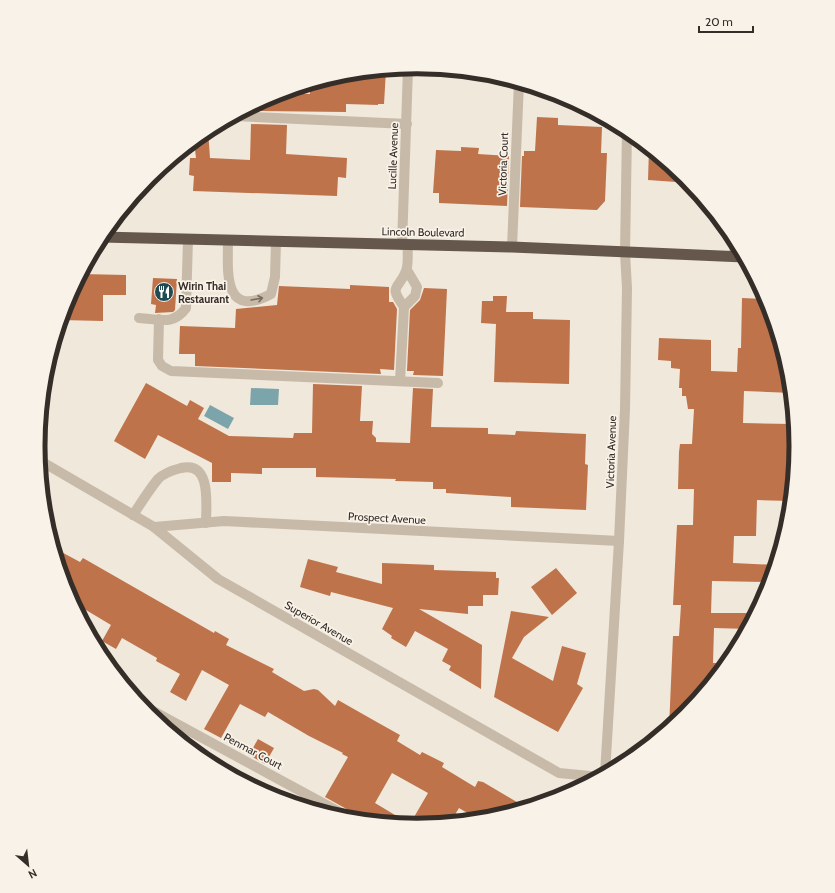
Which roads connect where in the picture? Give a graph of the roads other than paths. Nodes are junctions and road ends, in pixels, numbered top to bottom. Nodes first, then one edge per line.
1 (408, 74) edge
2 (518, 88) edge
3 (245, 116) edge
4 (406, 124) junction
5 (627, 139) edge
6 (110, 237) edge
7 (188, 239) junction
8 (228, 240) junction
9 (276, 241) junction
10 (405, 245) junction
11 (512, 247) junction
12 (625, 253) junction
13 (739, 257) edge
14 (406, 270) junction
15 (404, 307) junction
16 (139, 318) dead end
17 (159, 319) junction
18 (400, 381) junction
19 (438, 383) dead end
20 (46, 464) edge
21 (133, 515) junction
22 (206, 523) junction
23 (154, 527) junction
24 (620, 541) junction
25 (158, 714) edge
26 (605, 768) edge
27 (591, 776) edge
28 (334, 809) edge

1 - 4 street, Lucille Avenue
2 - 11 street, Victoria Court
3 - 4 street
4 - 10 street, Lucille Avenue
5 - 12 street, Victoria Avenue
6 - 7 highway, Lincoln Boulevard
7 - 8 highway, Lincoln Boulevard
7 - 17 street
8 - 9 highway, Lincoln Boulevard
8 -> 9 street
9 - 10 highway, Lincoln Boulevard
10 - 11 highway, Lincoln Boulevard
10 - 14 street, Lucille Avenue
11 - 12 highway, Lincoln Boulevard
12 - 13 highway, Lincoln Boulevard
12 - 24 street, Victoria Avenue
14 - 15 street
14 - 15 street
15 - 18 street
16 - 17 street
17 - 18 street
18 - 19 street
20 - 21 street, Superior Avenue
21 - 22 street
21 - 23 street, Superior Avenue
22 - 23 street, Prospect Avenue
22 - 24 street, Prospect Avenue
23 - 27 street, Superior Avenue
24 - 26 street, Victoria Avenue
25 - 28 street, Penmar Court

